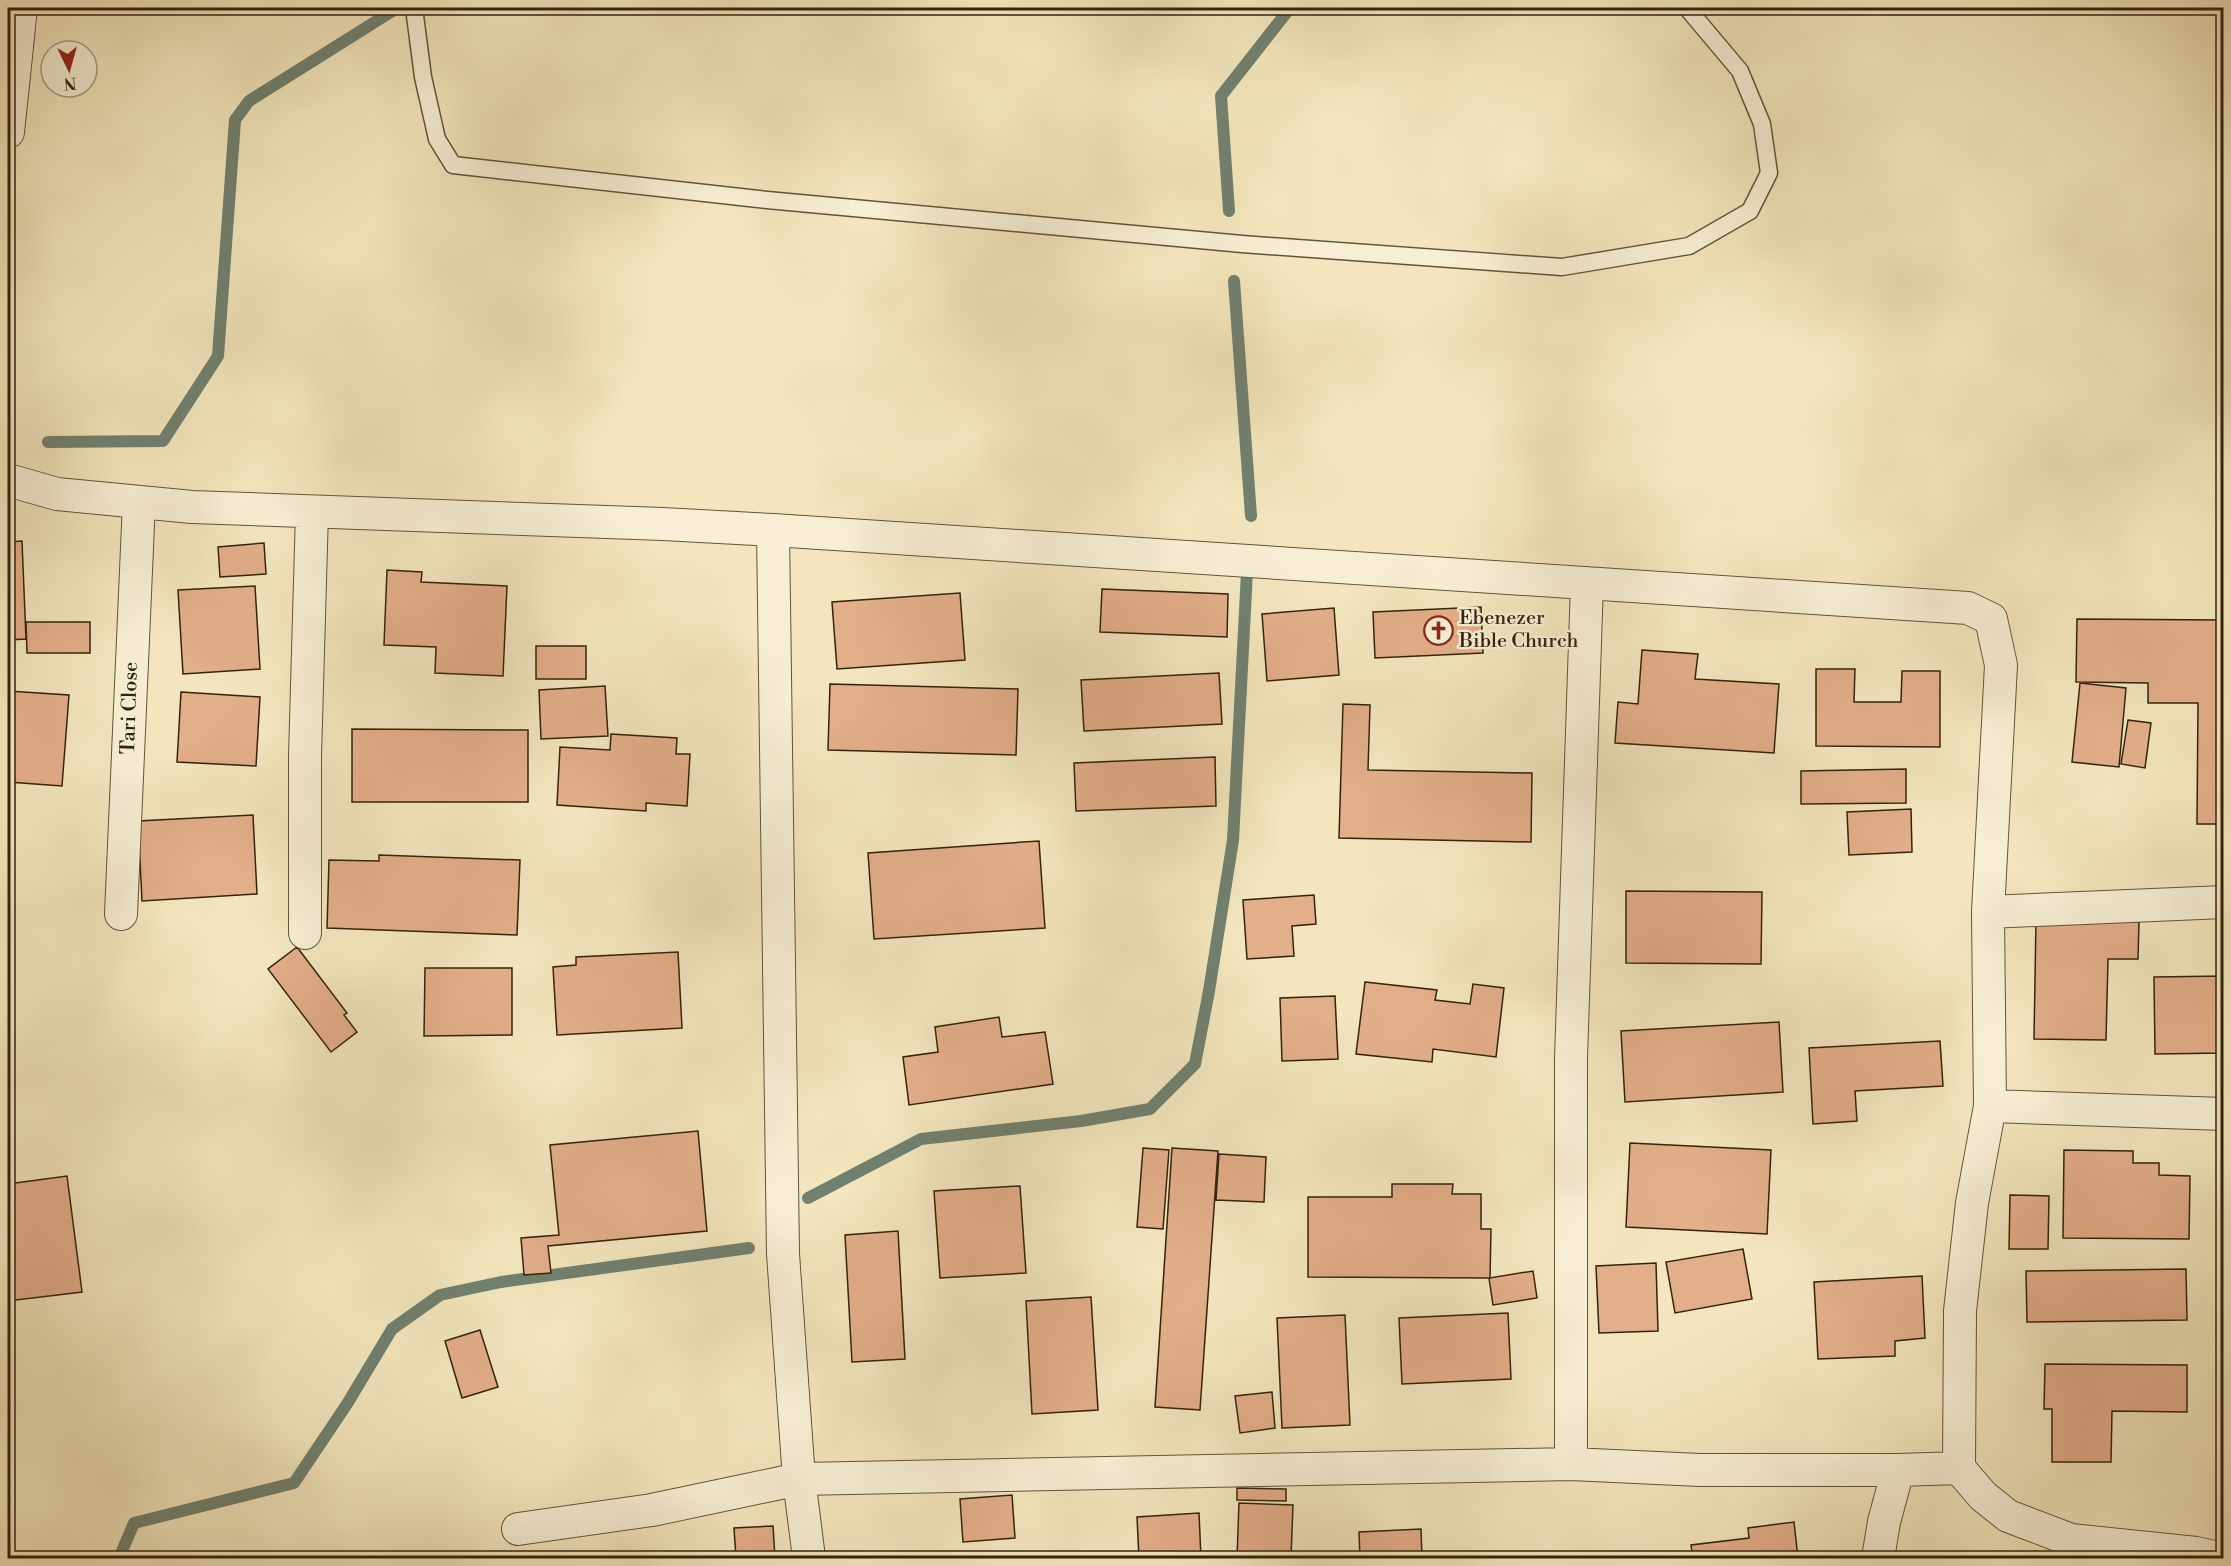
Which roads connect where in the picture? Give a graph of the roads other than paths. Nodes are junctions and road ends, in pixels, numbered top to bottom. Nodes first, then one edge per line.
1 (21, 8) edge
2 (414, 8) edge
3 (1687, 8) edge
4 (8, 132) edge
5 (8, 480) edge
6 (139, 502) junction
7 (312, 512) junction
8 (773, 530) junction
9 (1587, 583) junction
10 (2223, 902) edge
11 (1988, 912) junction
12 (121, 914) dead end
13 (305, 933) dead end
14 (1990, 1106) junction
15 (2223, 1114) edge
16 (1571, 1464) junction
17 (1959, 1468) junction
18 (1898, 1470) junction
19 (799, 1479) junction
20 (518, 1529) dead end
21 (809, 1558) edge
22 (1878, 1558) edge
23 (2219, 1558) edge

1 - 4 street
2 - 3 lane
5 - 6 street
6 - 7 street
6 - 12 street, Tari Close
7 - 8 street
7 - 13 street
8 - 9 street
8 - 19 street
9 - 11 street
9 - 16 street
10 - 11 street
11 - 14 street
14 - 15 street
14 - 17 street
16 - 18 street
16 - 19 street
17 - 18 street
17 - 23 street
18 - 22 street
19 - 20 street
19 - 21 street

